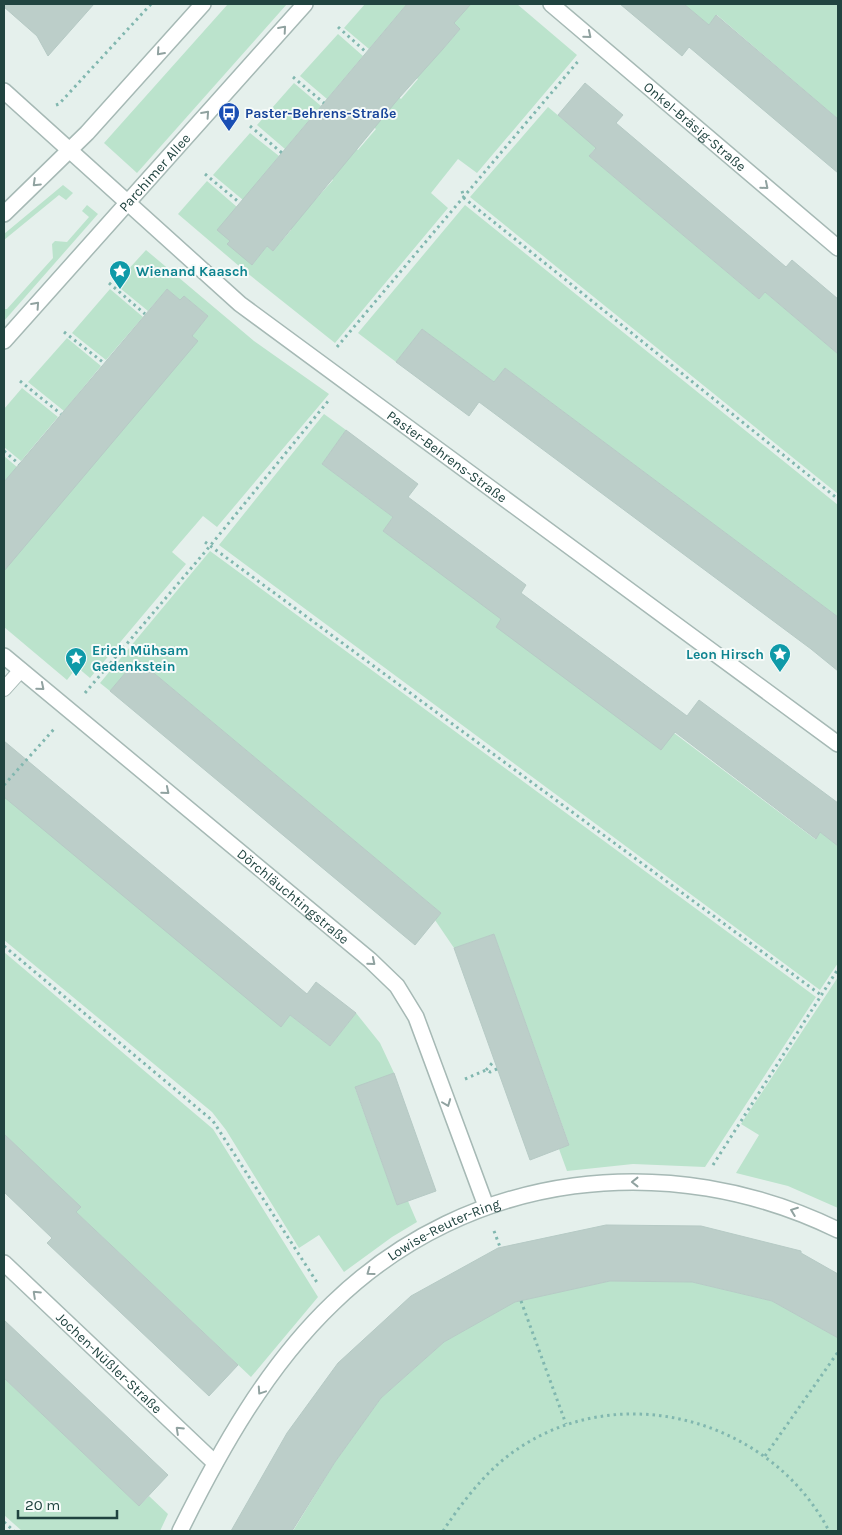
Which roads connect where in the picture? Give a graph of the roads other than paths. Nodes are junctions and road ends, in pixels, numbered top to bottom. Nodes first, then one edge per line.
1 (203, 4) edge
2 (305, 4) edge
3 (551, 4) edge
4 (4, 90) edge
5 (69, 151) junction
6 (127, 203) junction
7 (4, 214) edge
8 (838, 248) edge
9 (4, 342) edge
10 (4, 656) edge
11 (21, 670) junction
12 (4, 689) edge
13 (838, 744) edge
14 (486, 1206) junction
15 (838, 1230) edge
16 (4, 1263) edge
17 (215, 1463) junction
18 (180, 1531) edge

1 -> 5 street
6 -> 2 street, Parchimer Allee
3 -> 8 street, Onkel-Bräsig-Straße
4 - 5 street, Paster-Behrens-Straße
5 - 6 street, Paster-Behrens-Straße
5 -> 7 street
9 -> 6 street, Parchimer Allee
6 - 13 street, Paster-Behrens-Straße
10 - 11 street, Dörchläuchtingstraße
11 - 12 lane
11 -> 14 street, Dörchläuchtingstraße
15 -> 14 street, Lowise-Reuter-Ring
14 -> 17 street, Lowise-Reuter-Ring
17 -> 16 street, Jochen-Nüßler-Straße
17 - 18 street, Lowise-Reuter-Ring

